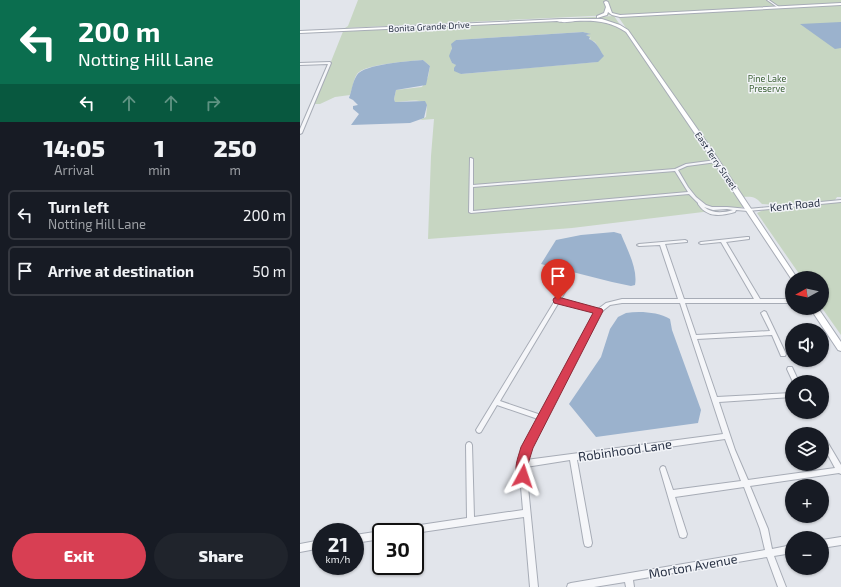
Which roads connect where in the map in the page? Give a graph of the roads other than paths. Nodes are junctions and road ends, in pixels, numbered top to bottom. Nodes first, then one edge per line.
1 (768, 0) edge
2 (605, 1) edge
3 (841, 4) edge
4 (778, 7) junction
5 (607, 8) junction
6 (645, 14) junction
7 (614, 16) junction
8 (605, 18) junction
9 (617, 19) junction
10 (300, 32) edge
11 (637, 46) junction
12 (300, 64) edge
13 (300, 133) edge
14 (471, 159) dead end
15 (716, 161) junction
16 (676, 170) junction
17 (472, 186) junction
18 (689, 193) junction
19 (841, 200) edge
20 (700, 204) junction
21 (708, 207) junction
22 (704, 210) junction
23 (735, 210) junction
24 (748, 210) junction
25 (747, 238) dead end
26 (685, 241) dead end
27 (723, 241) junction
28 (662, 243) junction
29 (701, 243) dead end
30 (639, 245) dead end
31 (789, 271) edge
32 (569, 282) dead end
33 (558, 300) junction
34 (683, 301) junction
35 (758, 301) junction
36 (785, 301) edge
37 (599, 311) junction
38 (764, 314) dead end
39 (819, 315) edge
40 (773, 333) junction
41 (694, 337) junction
42 (841, 348) edge
43 (783, 354) dead end
44 (790, 369) dead end
45 (793, 375) edge
46 (785, 395) edge
47 (715, 400) junction
48 (496, 402) junction
49 (543, 418) junction
50 (479, 430) dead end
51 (727, 436) junction
52 (469, 445) dead end
53 (829, 450) edge
54 (573, 458) junction
55 (522, 464) junction
56 (663, 468) dead end
57 (841, 470) edge
58 (745, 484) junction
59 (671, 494) junction
60 (526, 513) junction
61 (471, 521) junction
62 (424, 528) edge
63 (683, 534) dead end
64 (841, 541) edge
65 (588, 543) dead end
66 (829, 543) edge
67 (312, 546) edge
68 (300, 548) edge
69 (785, 550) edge
70 (769, 553) junction
71 (628, 577) junction
72 (534, 587) edge
73 (571, 587) edge
74 (630, 587) edge
75 (782, 587) edge

1 - 4 street
2 - 5 street
3 - 4 street
4 - 6 street
5 - 7 street
5 - 8 street
6 - 7 street
6 - 9 street
7 - 8 street
7 - 9 street, East Terry Street
8 - 9 street
8 - 10 street, Bonita Grande Drive
8 - 11 street, East Terry Street
9 - 11 street, East Terry Street
11 - 15 street, East Terry Street
12 - 13 street
14 - 17 street
15 - 16 street
15 - 24 street, East Terry Street
16 - 17 street
16 - 18 street
17 - 18 street
18 - 20 street
19 - 24 street, Kent Road
20 - 21 street
20 - 22 street
21 - 22 street
21 - 23 street
22 - 23 street
23 - 24 street, Kent Road
24 - 31 street, East Terry Street
25 - 27 street
26 - 28 street
27 - 29 street
27 - 35 street
28 - 30 street
28 - 34 street
32 - 33 street
33 - 37 street
33 - 48 street
34 - 35 street
34 - 37 street
34 - 41 street
35 - 36 street
37 - 49 street
38 - 40 street
39 - 42 street
40 - 41 street
40 - 43 street
41 - 47 street
44 - 45 street
46 - 47 street
47 - 51 street
48 - 49 street
48 - 50 street
49 - 55 street
51 - 54 street, Robinhood Lane
51 - 58 street
52 - 61 street
53 - 57 street
54 - 55 street, Robinhood Lane
54 - 65 street
55 - 60 street
56 - 59 street
57 - 58 street
58 - 59 street
58 - 70 street
59 - 63 street
60 - 61 street
60 - 72 street
61 - 62 street
64 - 66 street
67 - 68 street
69 - 70 street, Morton Avenue
70 - 71 street, Morton Avenue
70 - 75 street
71 - 73 street, Morton Avenue
71 - 74 street

